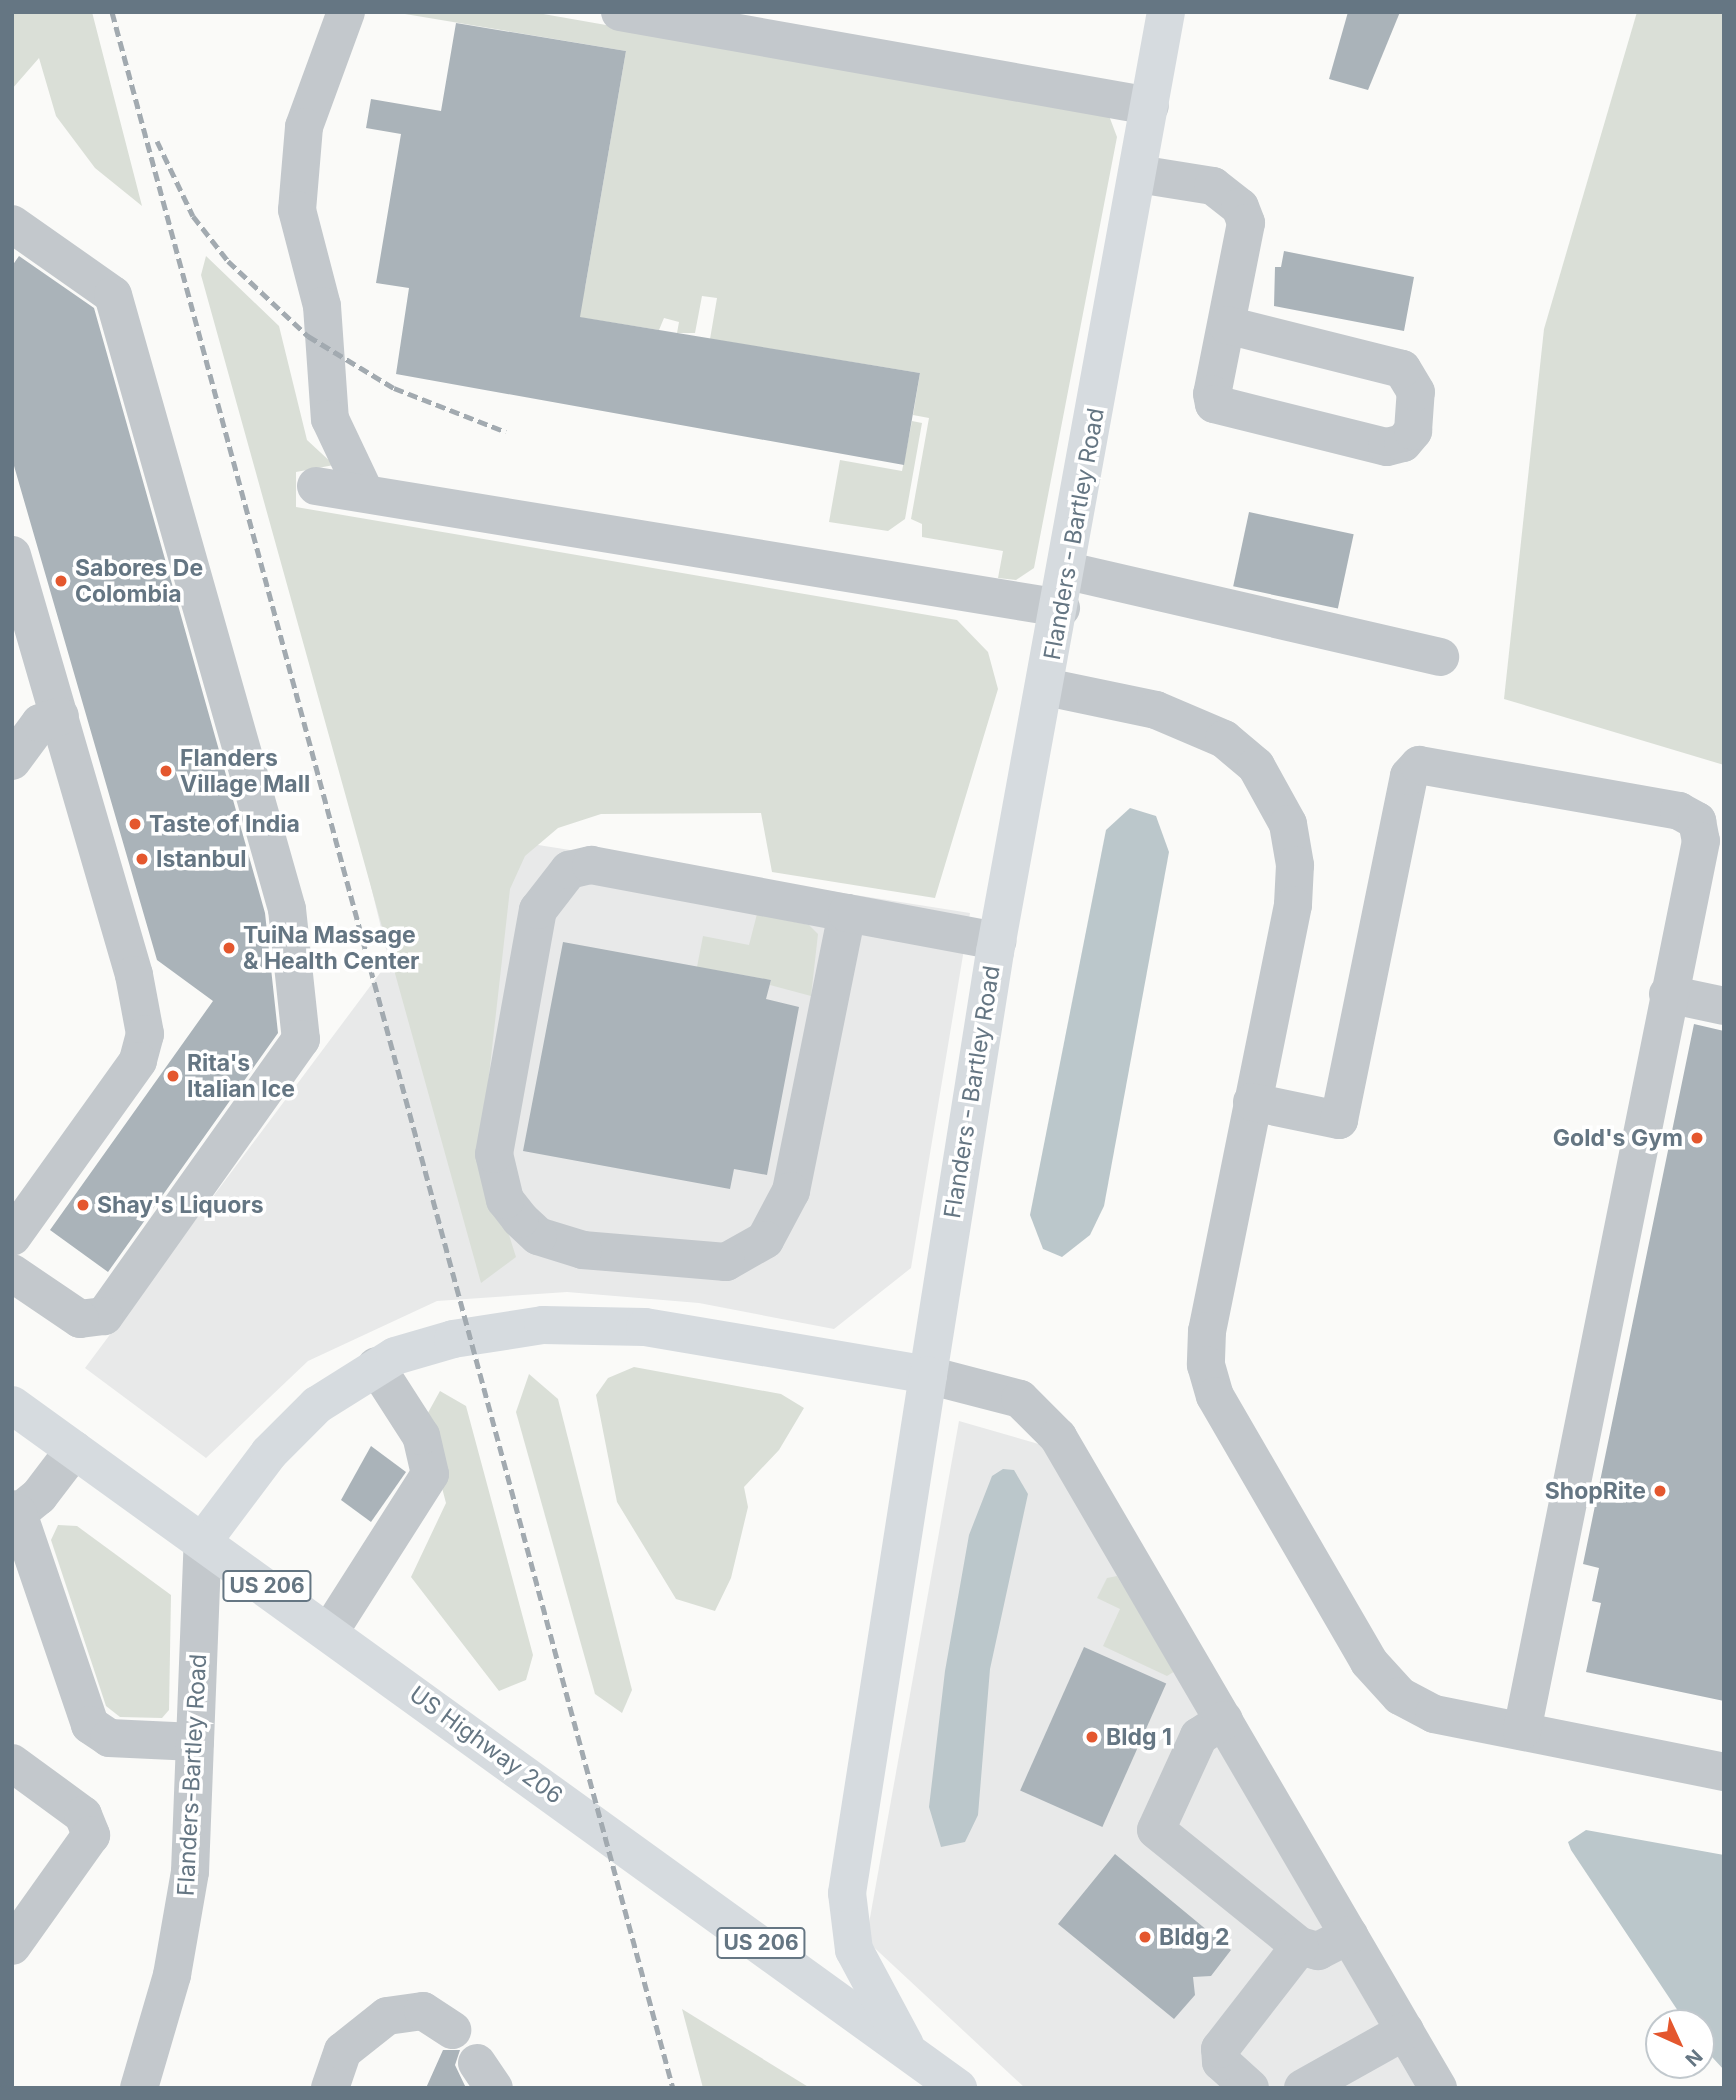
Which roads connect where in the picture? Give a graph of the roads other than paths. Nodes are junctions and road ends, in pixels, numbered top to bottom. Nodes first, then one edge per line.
1 (346, 12) edge
2 (620, 12) edge
3 (1166, 12) edge
4 (1150, 106) junction
5 (1138, 174) junction
6 (12, 224) edge
7 (1227, 325) junction
8 (316, 486) dead end
9 (365, 493) junction
10 (12, 555) edge
11 (1068, 571) junction
12 (19, 604) edge
13 (1061, 608) junction
14 (1440, 657) dead end
15 (1046, 687) junction
16 (60, 716) junction
17 (12, 761) edge
18 (847, 912) junction
19 (997, 941) junction
20 (1668, 994) junction
21 (1724, 1006) edge
22 (1252, 1102) junction
23 (12, 1237) edge
24 (12, 1273) edge
25 (376, 1366) junction
26 (928, 1375) junction
27 (12, 1405) edge
28 (74, 1450) junction
29 (15, 1511) edge
30 (203, 1541) junction
31 (12, 1587) edge
32 (51, 1615) junction
33 (330, 1632) junction
34 (1224, 1720) junction
35 (1522, 1731) junction
36 (195, 1742) junction
37 (12, 1763) edge
38 (1724, 1772) edge
39 (1349, 1935) junction
40 (12, 1946) edge
41 (1300, 1946) junction
42 (452, 2030) dead end
43 (1405, 2031) junction
44 (906, 2047) junction
45 (139, 2088) edge
46 (330, 2088) edge
47 (958, 2088) edge
48 (1250, 2088) edge
49 (1303, 2088) edge
50 (1438, 2088) edge

1 - 9 street
2 - 4 street
3 - 4 main road, Flanders - Bartley Road
4 - 5 main road, Flanders - Bartley Road
5 - 7 street
5 - 11 main road, Flanders - Bartley Road
6 - 24 street
7 - 7 street
8 - 9 street
9 - 13 street
10 - 12 street
11 - 13 main road, Flanders - Bartley Road
11 - 14 street
12 - 16 street
13 - 15 main road, Flanders - Bartley Road
15 - 19 main road, Flanders - Bartley Road
15 - 22 street
16 - 17 street
16 - 23 street
18 - 18 street
18 - 19 street
19 - 26 main road, Flanders - Bartley Road
20 - 21 street
20 - 22 street
20 - 35 street
22 - 35 street
25 - 26 main road
25 - 30 main road
25 - 33 street
26 - 34 street
26 - 44 main road, Flanders - Bartley Road
27 - 28 main road, US Highway 206 / US 206
28 - 29 street
28 - 30 main road, US Highway 206 / US 206
29 - 32 street
30 - 33 main road, US Highway 206 / US 206
30 - 36 street, Flanders-Bartley Road
31 - 32 street
32 - 36 street
33 - 44 main road, US Highway 206 / US 206
34 - 39 street
34 - 41 street
35 - 38 street
36 - 45 street, Flanders-Bartley Road
37 - 40 street
39 - 41 street
39 - 43 street
41 - 48 street
42 - 46 street
43 - 49 street
43 - 50 street
44 - 47 main road, US Highway 206 / US 206

